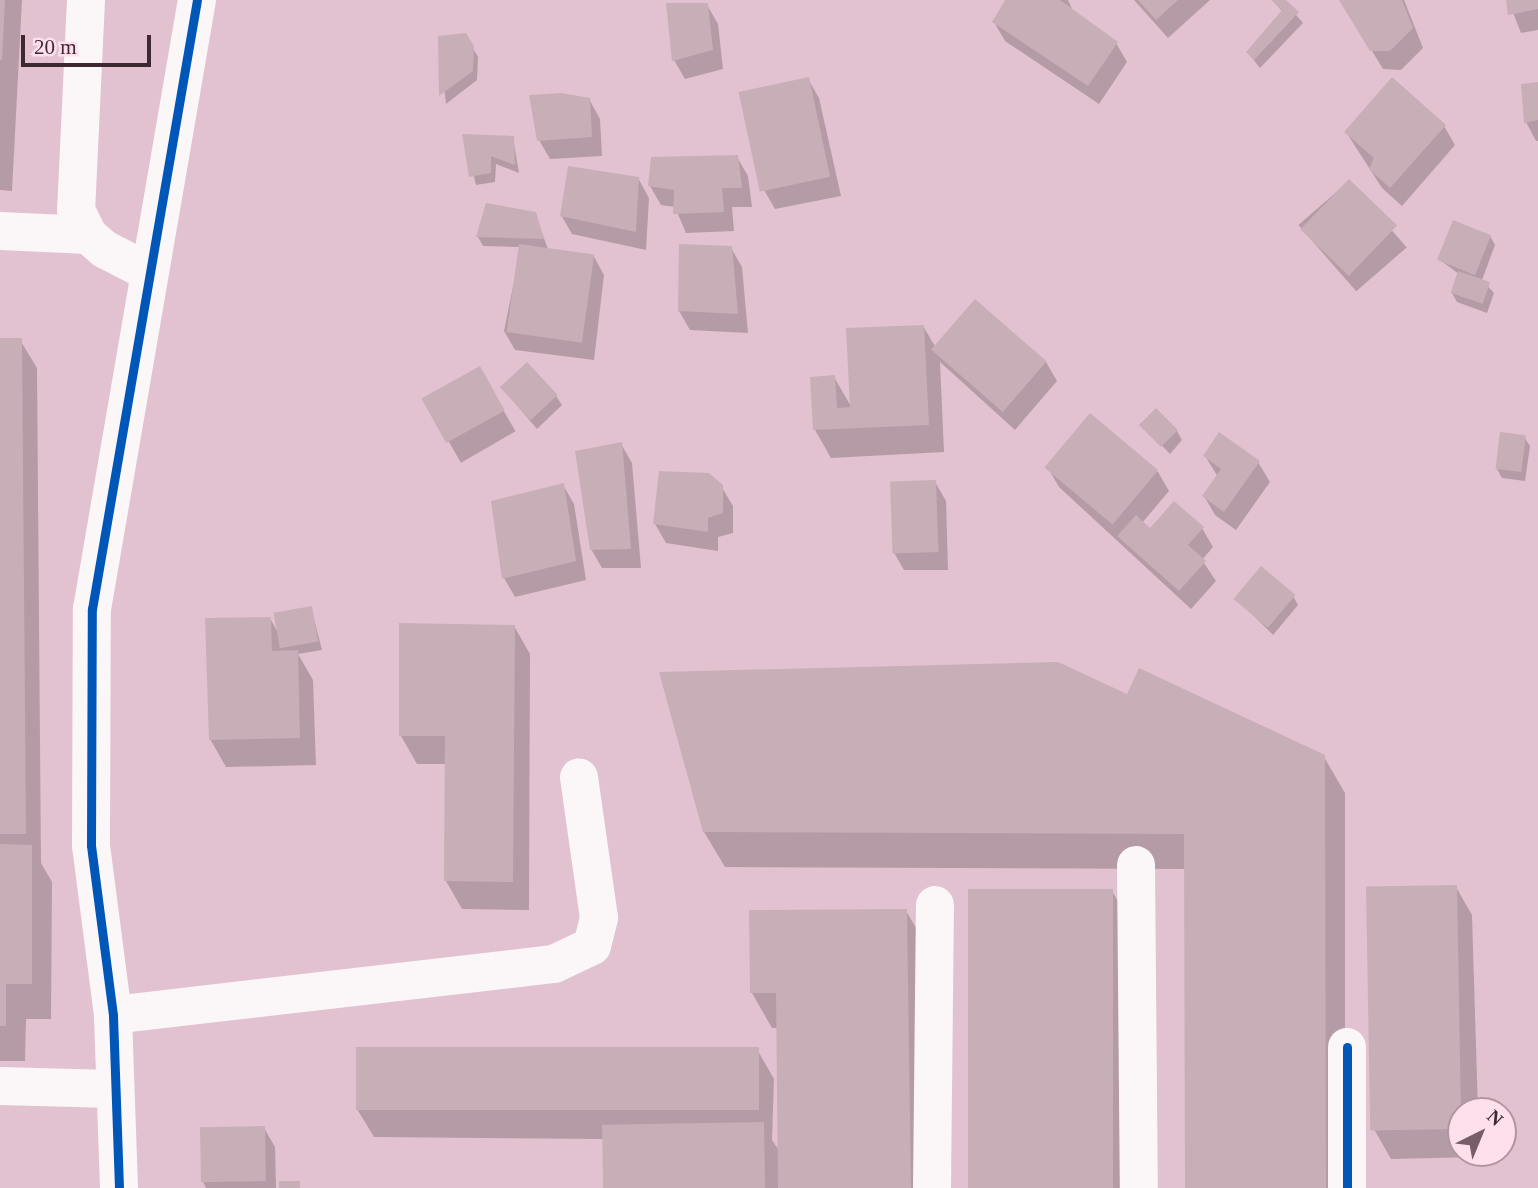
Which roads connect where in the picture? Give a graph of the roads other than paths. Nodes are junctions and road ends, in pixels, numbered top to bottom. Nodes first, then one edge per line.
1 (86, 0) edge
2 (197, 0) edge
3 (0, 231) edge
4 (88, 235) junction
5 (149, 272) junction
6 (579, 777) dead end
7 (1136, 865) dead end
8 (935, 905) dead end
9 (113, 1015) junction
10 (1347, 1047) dead end
11 (0, 1086) edge
12 (113, 1089) junction
13 (119, 1188) edge
14 (932, 1188) edge
15 (1139, 1188) edge
16 (1347, 1188) edge

1 - 4 street
2 - 5 street
3 - 4 street
4 - 5 street
5 - 9 street
6 - 9 street
7 - 15 street
8 - 14 street
9 - 12 street
10 - 16 street
11 - 12 street
12 - 13 street

